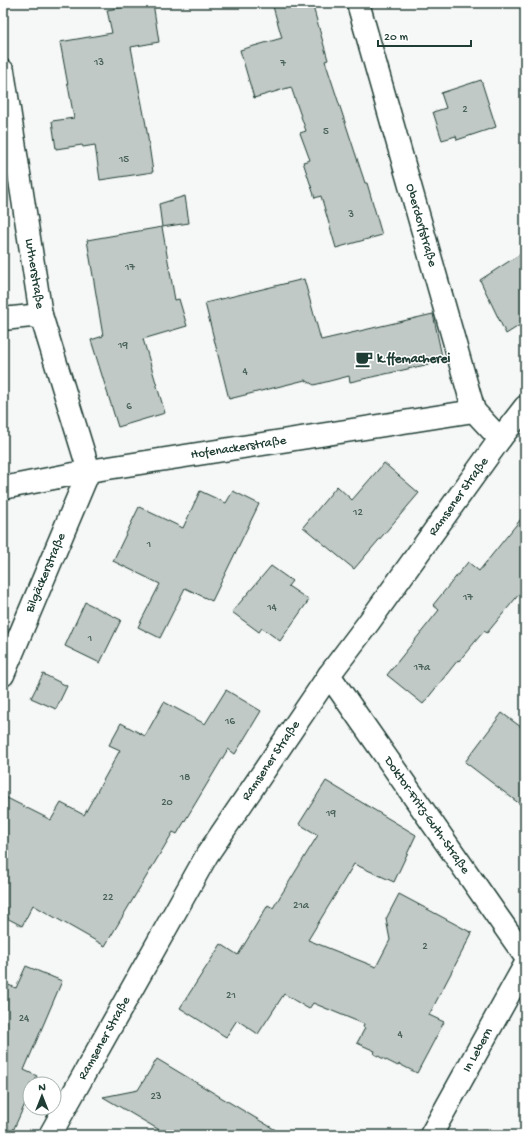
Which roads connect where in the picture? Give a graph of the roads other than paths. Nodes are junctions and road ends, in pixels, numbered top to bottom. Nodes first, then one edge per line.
1 (358, 3) edge
2 (3, 71) edge
3 (41, 315) junction
4 (3, 319) edge
5 (525, 407) edge
6 (474, 411) junction
7 (500, 439) junction
8 (89, 471) junction
9 (3, 488) edge
10 (3, 675) edge
11 (329, 675) junction
12 (525, 956) edge
13 (525, 965) edge
14 (50, 1135) edge
15 (431, 1135) edge

1 - 6 street, Oberdorfstraße
2 - 3 street, Lutherstraße
3 - 4 street
3 - 8 street, Lutherstraße
5 - 7 street, Ramsener Straße
6 - 7 street, Oberdorfstraße
6 - 8 street, Hofenackerstraße
7 - 11 street, Ramsener Straße
8 - 9 street, Hofenackerstraße
8 - 10 street, Bilgäckerstraße
11 - 12 street, Doktor-Fritz-Guth-Straße
11 - 14 street, Ramsener Straße
13 - 15 street, In Lebern

